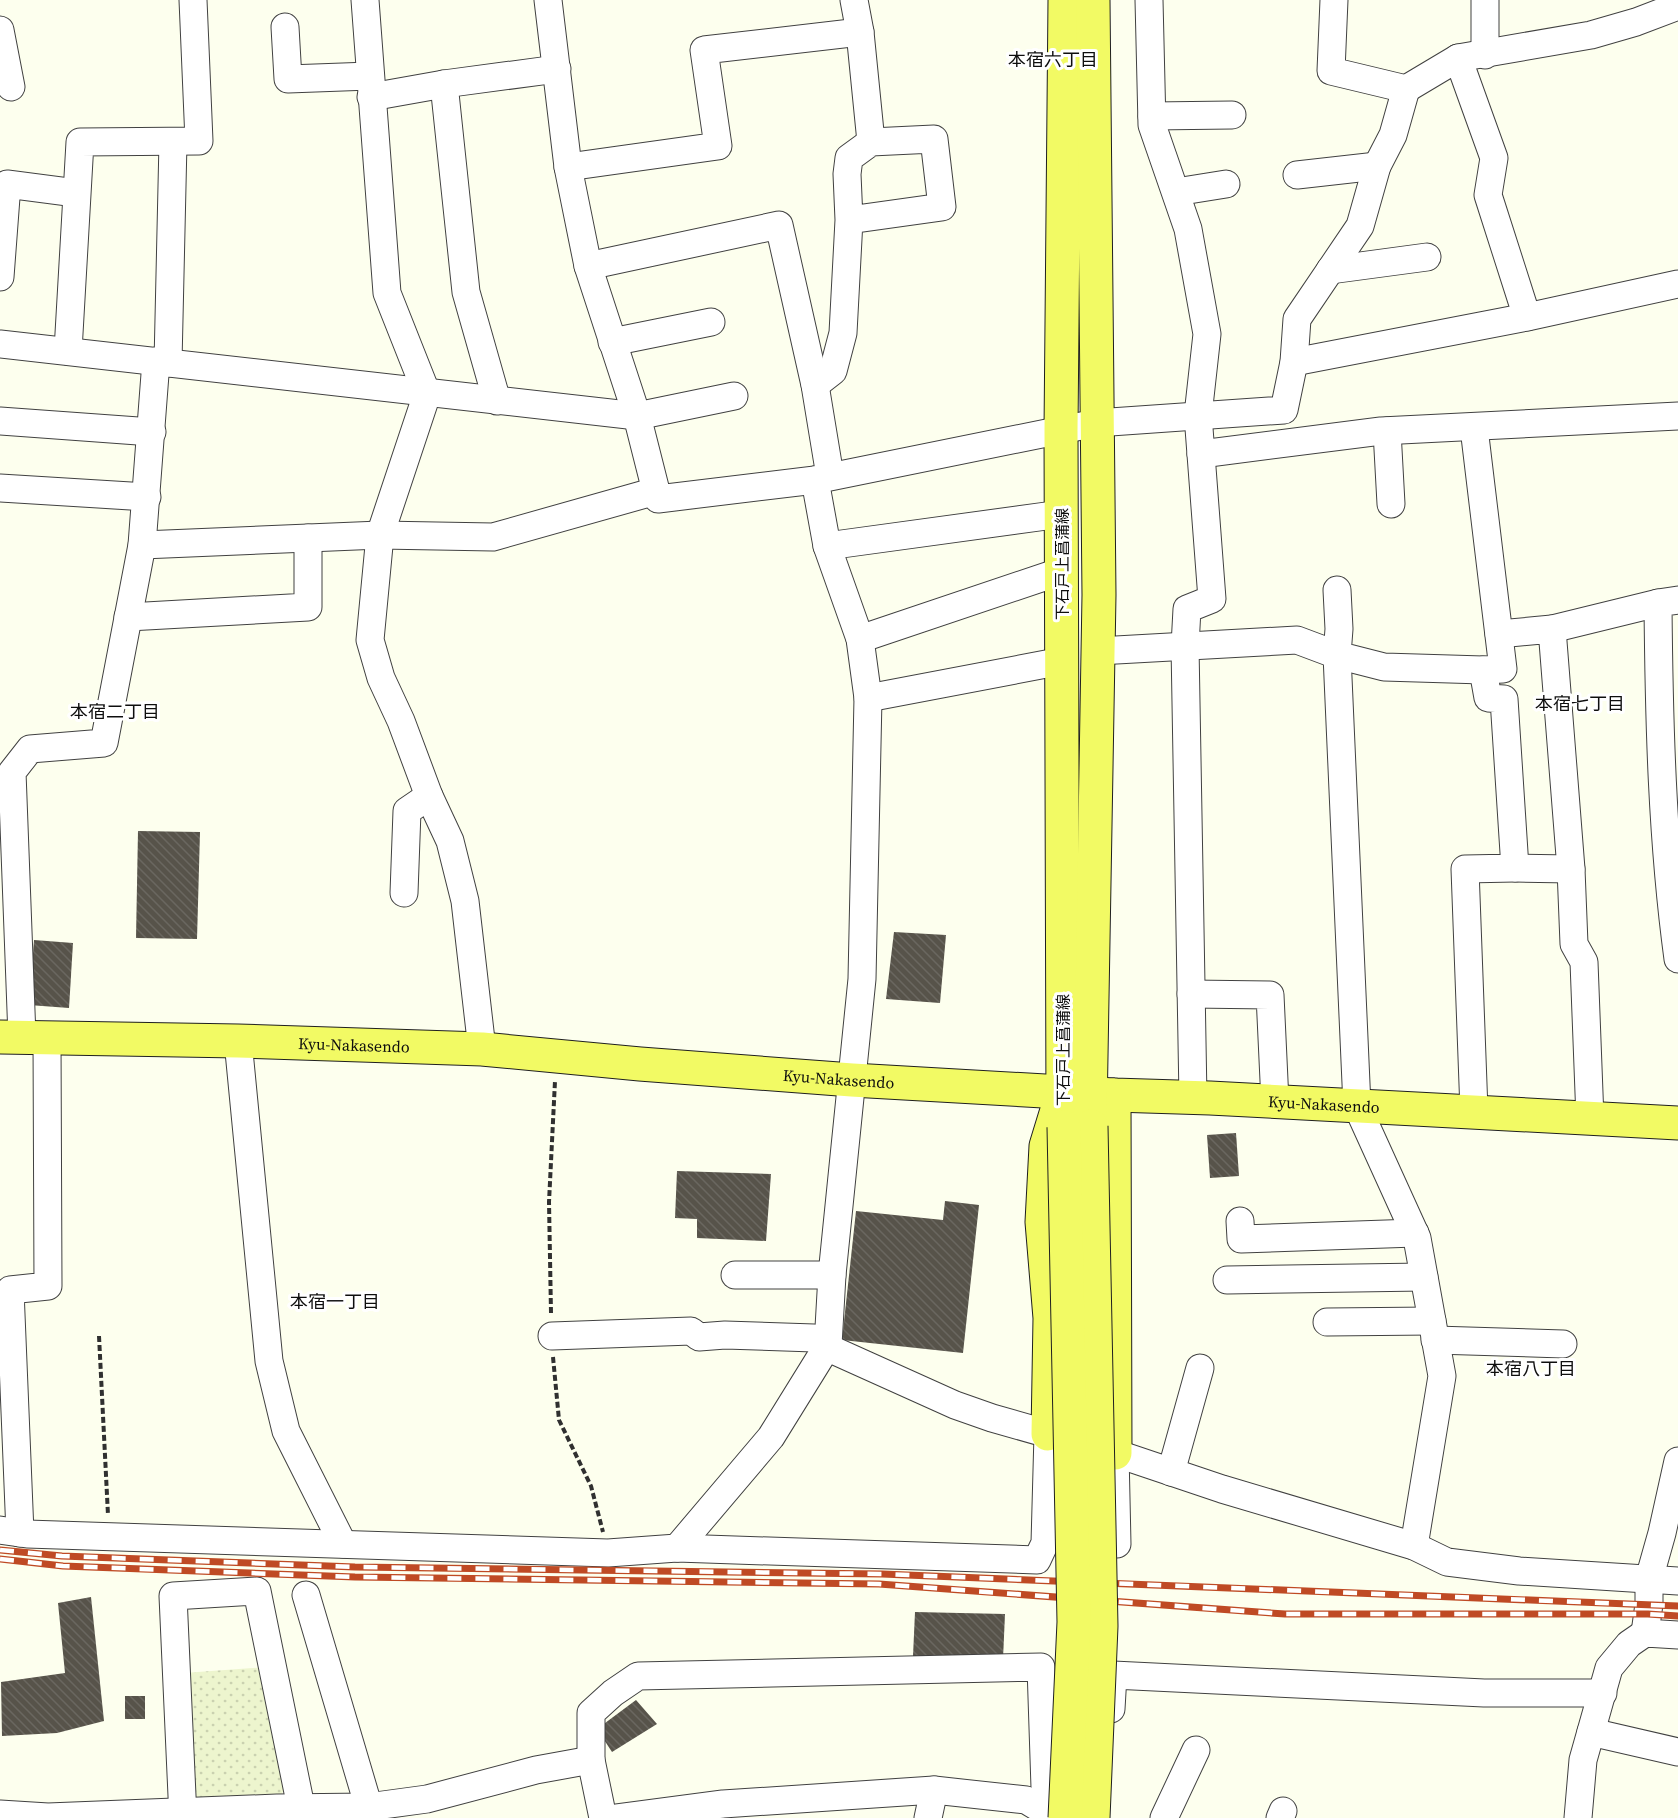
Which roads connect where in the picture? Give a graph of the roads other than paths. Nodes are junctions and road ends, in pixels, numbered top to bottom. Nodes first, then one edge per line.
1 (193, 0) edge
2 (365, 0) edge
3 (548, 0) edge
4 (854, 0) edge
5 (1065, 0) edge
6 (1093, 0) edge
7 (1149, 0) edge
8 (1334, 0) edge
9 (1485, 0) edge
10 (1678, 6) edge
11 (285, 27) dead end
12 (0, 30) edge
13 (860, 32) junction
14 (1485, 55) junction
15 (1458, 58) junction
16 (557, 69) junction
17 (444, 84) junction
18 (11, 87) dead end
19 (371, 87) junction
20 (1406, 89) junction
21 (1232, 115) dead end
22 (1152, 116) junction
23 (173, 141) junction
24 (871, 142) junction
25 (1377, 166) junction
26 (568, 167) junction
27 (1297, 175) dead end
28 (1226, 184) dead end
29 (1176, 192) junction
30 (76, 193) junction
31 (849, 220) junction
32 (1427, 257) dead end
33 (588, 266) junction
34 (1330, 270) junction
35 (0, 277) edge
36 (1678, 284) edge
37 (1527, 317) junction
38 (711, 322) dead end
39 (612, 342) junction
40 (0, 344) edge
41 (68, 351) junction
42 (162, 362) junction
43 (1293, 362) junction
44 (815, 385) junction
45 (427, 394) junction
46 (735, 396) dead end
47 (497, 401) junction
48 (1198, 415) junction
49 (637, 416) junction
50 (1678, 416) edge
51 (0, 421) edge
52 (1096, 423) junction
53 (1474, 428) junction
54 (1061, 430) junction
55 (1387, 431) junction
56 (152, 432) junction
57 (1201, 454) junction
58 (823, 478) junction
59 (0, 488) edge
60 (656, 491) junction
61 (147, 497) junction
62 (1391, 504) dead end
63 (1061, 514) junction
64 (380, 535) junction
65 (308, 538) junction
66 (142, 545) junction
67 (827, 546) junction
68 (1062, 571) junction
69 (1337, 590) dead end
70 (1668, 601) edge
71 (128, 617) junction
72 (1552, 629) junction
73 (1499, 634) junction
74 (860, 639) junction
75 (1185, 646) junction
76 (1098, 651) junction
77 (1337, 655) junction
78 (1062, 661) junction
79 (1483, 670) junction
80 (868, 698) junction
81 (429, 796) junction
82 (1515, 868) junction
83 (1571, 869) junction
84 (404, 893) dead end
85 (1678, 959) edge
86 (1191, 994) junction
87 (23, 1038) edge
88 (238, 1041) junction
89 (482, 1049) junction
90 (852, 1080) junction
91 (1089, 1094) junction
92 (1193, 1098) junction
93 (1275, 1102) junction
94 (1357, 1106) junction
95 (1474, 1111) junction
96 (1590, 1119) junction
97 (1678, 1123) edge
98 (1077, 1126) junction
99 (1240, 1221) dead end
100 (1414, 1233) junction
101 (735, 1275) dead end
102 (832, 1275) junction
103 (1424, 1277) junction
104 (1227, 1280) dead end
105 (1327, 1322) dead end
106 (1434, 1330) junction
107 (552, 1336) road end
108 (1563, 1344) dead end
109 (828, 1345) junction
110 (1200, 1368) dead end
111 (1048, 1434) junction
112 (1115, 1453) junction
113 (1678, 1461) edge
114 (1171, 1472) junction
115 (1675, 1492) edge
116 (10, 1532) edge
117 (1670, 1533) edge
118 (1045, 1543) junction
119 (343, 1544) junction
120 (1414, 1546) junction
121 (676, 1548) junction
122 (1649, 1579) junction
123 (1678, 1581) edge
124 (306, 1595) dead end
125 (1645, 1633) junction
126 (1678, 1635) edge
127 (1603, 1693) junction
128 (1591, 1732) junction
129 (1196, 1750) dead end
130 (1678, 1752) edge
131 (591, 1760) junction
132 (934, 1790) junction
133 (286, 1811) edge
134 (370, 1812) edge
135 (0, 1814) edge
136 (183, 1815) edge
137 (1055, 1816) edge
138 (65, 1817) edge
139 (603, 1818) edge
140 (617, 1818) edge
141 (928, 1818) edge
142 (1093, 1818) edge
143 (1107, 1818) edge
144 (1164, 1818) edge
145 (1578, 1818) edge

1 - 23 street
2 - 19 street
3 - 16 street
4 - 13 street
5 - 54 main road, 下石戸上菖蒲線
6 - 52 main road, 下石戸上菖蒲線
7 - 22 street
8 - 20 street
9 - 14 street
10 - 14 street
11 - 19 street
12 - 18 street
13 - 24 street
13 - 26 street
14 - 15 street
15 - 20 street
15 - 37 street
16 - 17 street
16 - 26 street
17 - 19 street
17 - 47 street
19 - 45 street
20 - 25 street
21 - 22 street
22 - 29 street
23 - 30 street
23 - 42 street
24 - 31 street
24 - 31 street
25 - 27 street
25 - 34 street
26 - 33 street
28 - 29 street
29 - 48 street
30 - 35 street
30 - 41 street
31 - 44 street
32 - 34 street
33 - 39 street
33 - 44 street
34 - 43 street
36 - 37 street
37 - 43 street
38 - 39 street
39 - 49 street
40 - 41 street
41 - 42 street
42 - 45 street
42 - 56 street
43 - 48 street
44 - 58 street
45 - 47 street
45 - 64 street
46 - 49 street
47 - 49 street
48 - 52 street
48 - 57 street
49 - 60 street
50 - 53 street
51 - 56 street
52 - 54 street
52 - 76 main road, 下石戸上菖蒲線
53 - 55 street
53 - 73 street
54 - 58 street
54 - 63 main road, 下石戸上菖蒲線
55 - 57 street
55 - 62 street
56 - 61 street
57 - 75 street
58 - 60 street
58 - 67 street
59 - 61 street
60 - 64 street
61 - 66 street
63 - 67 street
63 - 68 main road, 下石戸上菖蒲線
64 - 65 street
64 - 81 street
65 - 66 street
65 - 71 street
66 - 71 street
67 - 74 street
68 - 74 street
68 - 78 main road, 下石戸上菖蒲線
69 - 77 street
70 - 72 street
70 - 85 street
71 - 87 street
72 - 73 street
72 - 83 street
73 - 79 street
74 - 80 street
75 - 76 street
75 - 77 street
75 - 86 street
76 - 91 main road, 下石戸上菖蒲線
77 - 79 street
77 - 94 street
78 - 80 street
78 - 91 main road, 下石戸上菖蒲線
79 - 82 street
80 - 90 street
81 - 84 street
81 - 89 street
82 - 83 street
82 - 95 street
83 - 96 street
86 - 92 street
86 - 93 street
87 - 88 main road, Kyu-Nakasendo
87 - 116 street
88 - 89 main road, Kyu-Nakasendo
88 - 119 street
89 - 90 main road, Kyu-Nakasendo
90 - 91 main road, Kyu-Nakasendo
90 - 102 street
91 - 92 main road, Kyu-Nakasendo
91 - 98 main road, 下石戸上菖蒲線
91 - 111 main road
91 - 112 main road
92 - 93 main road, Kyu-Nakasendo
93 - 94 main road, Kyu-Nakasendo
94 - 95 main road, Kyu-Nakasendo
94 - 100 street
95 - 96 main road, Kyu-Nakasendo
96 - 97 main road, Kyu-Nakasendo
98 - 137 main road, bridge
98 - 142 main road, bridge
99 - 100 street
100 - 103 street
101 - 102 street
102 - 109 street
103 - 104 street
103 - 106 street
105 - 106 street
106 - 108 street
106 - 120 street
107 - 109 street
109 - 111 street
109 - 121 street
110 - 114 street
111 - 112 street
111 - 118 street
112 - 114 street
112 - 118 street
113 - 115 street
114 - 120 street
115 - 117 street
116 - 119 street
117 - 122 street
118 - 121 street
119 - 121 street
120 - 122 street
122 - 123 street
122 - 125 street
124 - 134 street
125 - 126 street
125 - 127 street
127 - 128 street
127 - 143 street
128 - 130 street
128 - 145 street
129 - 144 street
131 - 134 street
131 - 137 street
131 - 139 street
132 - 137 street
132 - 140 street
132 - 141 street
133 - 134 street
133 - 136 street
133 - 136 street
135 - 138 street
136 - 138 street

